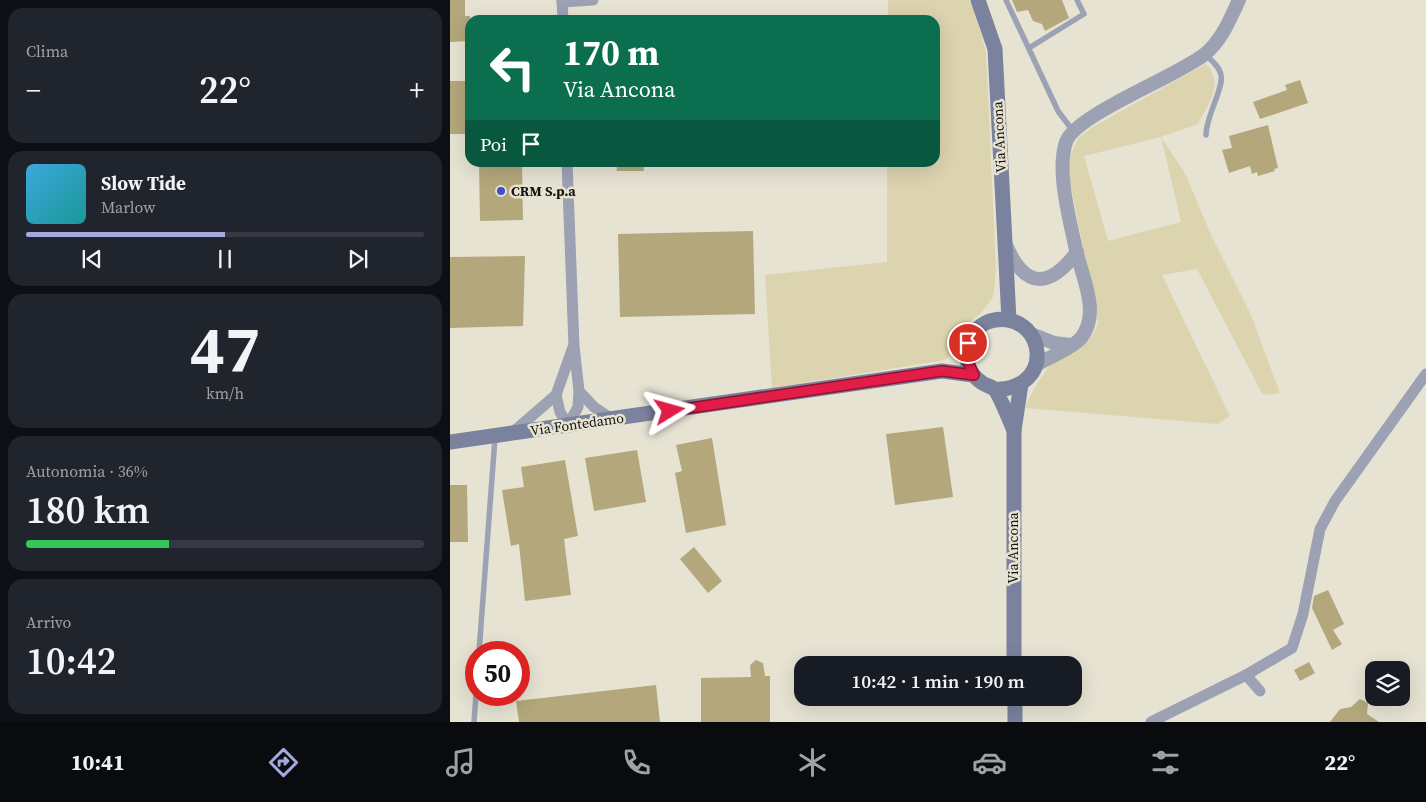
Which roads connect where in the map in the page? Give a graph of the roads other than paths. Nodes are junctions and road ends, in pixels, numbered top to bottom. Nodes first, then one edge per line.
1 (593, 0) edge
2 (978, 0) edge
3 (1006, 0) edge
4 (1077, 0) edge
5 (1239, 0) edge
6 (562, 1) edge
7 (562, 15) edge
8 (1028, 48) junction
9 (1205, 54) junction
10 (1073, 131) junction
11 (1206, 135) dead end
12 (567, 167) edge
13 (1006, 245) junction
14 (1077, 252) junction
15 (1007, 277) junction
16 (992, 320) junction
17 (1009, 320) junction
18 (1031, 334) junction
19 (1070, 345) junction
20 (574, 346) junction
21 (967, 352) junction
22 (1036, 365) junction
23 (942, 371) junction
24 (1426, 374) edge
25 (974, 375) junction
26 (1021, 384) junction
27 (994, 388) junction
28 (579, 391) junction
29 (556, 395) junction
30 (612, 419) junction
31 (568, 425) junction
32 (1014, 430) junction
33 (512, 433) junction
34 (495, 436) junction
35 (450, 442) edge
36 (480, 641) edge
37 (1014, 656) edge
38 (1246, 676) junction
39 (1260, 691) dead end
40 (475, 706) edge
41 (1015, 706) edge
42 (474, 722) edge
43 (1015, 722) edge
44 (1150, 722) edge

1 - 6 street
2 - 13 main road, Via Ancona
3 - 8 lane
4 - 8 lane
5 - 9 street
6 - 7 street
8 - 10 lane
9 - 10 street
9 - 11 lane
10 - 14 street
12 - 20 street
13 - 14 street
13 - 15 main road, Via Ancona
14 - 19 street
15 - 16 main road, Via Ancona
15 - 17 main road, Via Ancona
16 - 17 main road
16 - 21 main road
17 - 18 main road
18 - 19 street
18 - 22 main road
19 - 22 street
20 - 28 street
20 - 29 street
21 - 23 main road, Via Fontedamo
21 - 25 main road
22 - 26 main road, Via Ancona
23 - 25 main road, Via Fontedamo
23 - 30 main road, Via Fontedamo
24 - 38 street
25 - 27 main road
26 - 27 main road
26 - 32 main road, Via Ancona
27 - 32 main road, Via Ancona
28 - 30 street
28 - 31 street
29 - 31 street
29 - 33 street
30 - 31 main road, Via Fontedamo
31 - 33 main road, Via Fontedamo
32 - 37 main road, Via Ancona
33 - 34 main road, Via Fontedamo
34 - 35 main road, Via Fontedamo
34 - 36 lane
38 - 39 street
38 - 44 street
40 - 42 lane
41 - 43 main road

